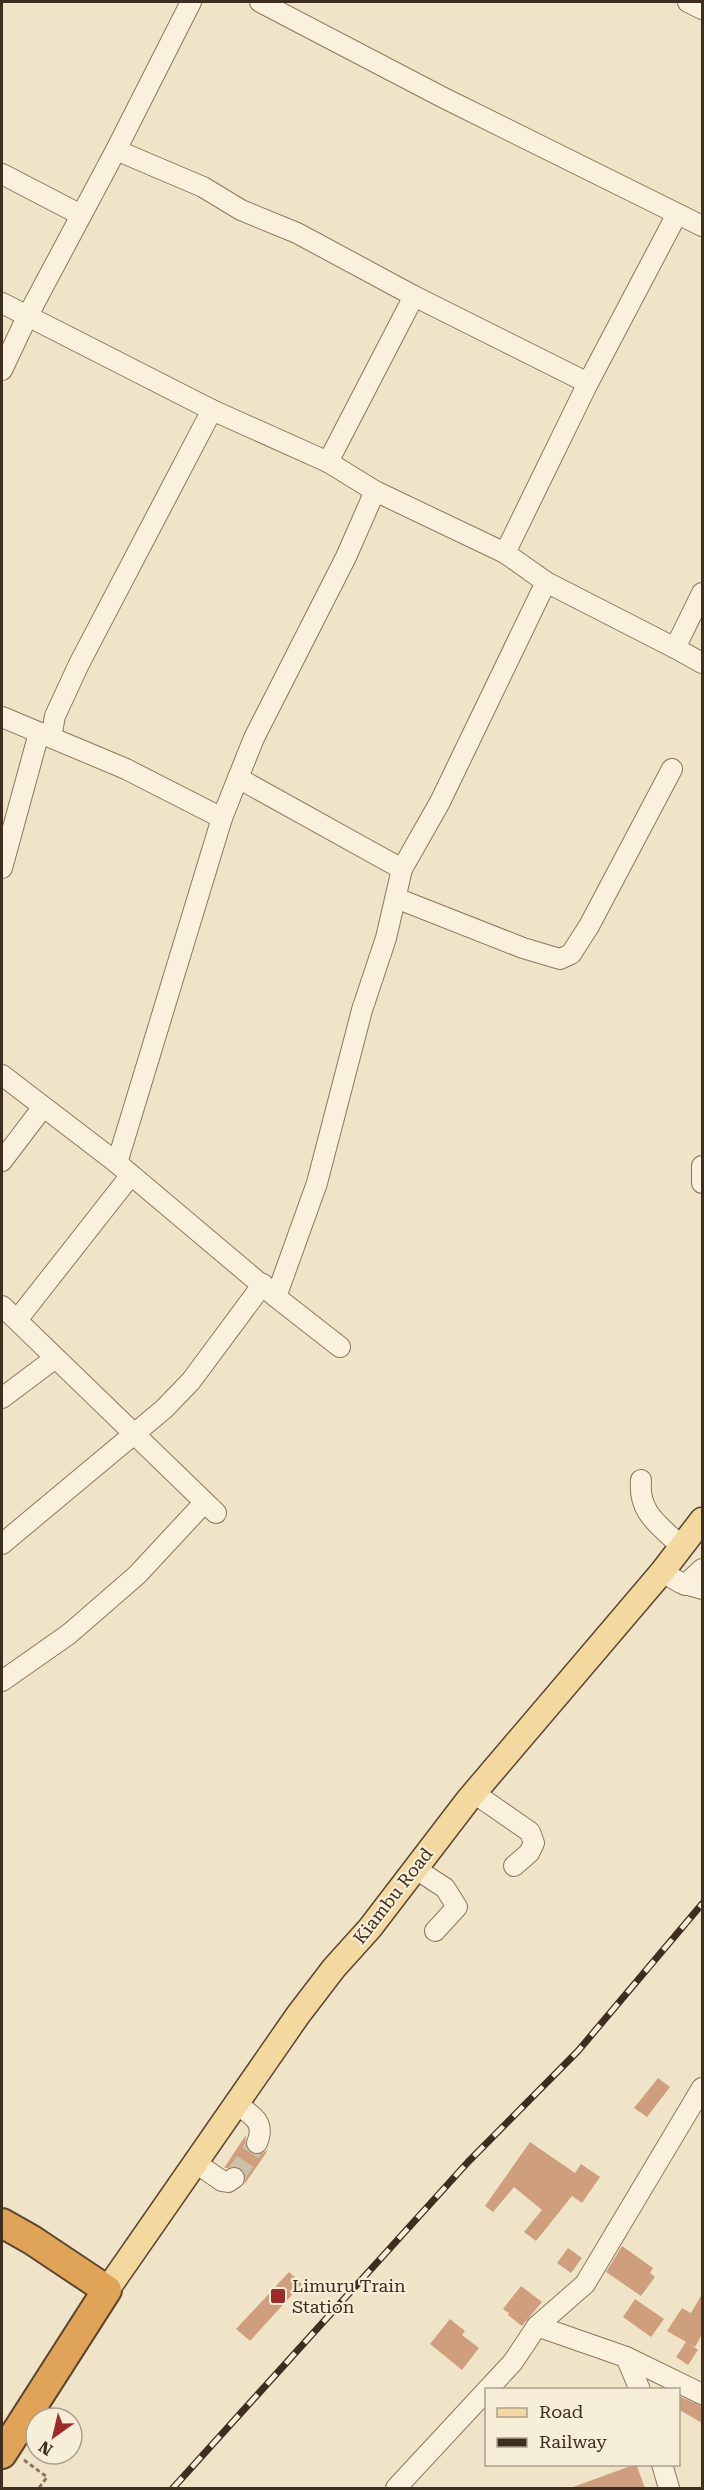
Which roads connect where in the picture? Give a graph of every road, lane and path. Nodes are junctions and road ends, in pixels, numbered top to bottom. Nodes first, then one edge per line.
1 (191, 2) edge
2 (260, 2) edge
3 (688, 2) edge
4 (702, 9) edge
5 (116, 150) junction
6 (2, 174) edge
7 (677, 214) junction
8 (81, 215) junction
9 (702, 226) edge
10 (414, 297) junction
11 (2, 303) edge
12 (27, 317) junction
13 (2, 370) edge
14 (588, 383) junction
15 (212, 410) junction
16 (328, 462) junction
17 (375, 491) junction
18 (505, 553) junction
19 (546, 582) junction
20 (702, 593) edge
21 (675, 648) junction
22 (702, 663) edge
23 (2, 717) edge
24 (45, 735) junction
25 (672, 769) dead end
26 (238, 778) junction
27 (222, 818) junction
28 (2, 868) edge
29 (402, 869) junction
30 (396, 898) junction
31 (2, 1075) edge
32 (43, 1107) junction
33 (2, 1161) edge
34 (702, 1166) edge
35 (124, 1169) junction
36 (702, 1183) edge
37 (270, 1290) junction
38 (2, 1306) edge
39 (17, 1320) junction
40 (340, 1347) dead end
41 (54, 1359) junction
42 (2, 1398) edge
43 (134, 1434) junction
44 (641, 1480) dead end
45 (702, 1520) edge
46 (2, 1544) edge
47 (681, 1546) junction
48 (702, 1569) edge
49 (662, 1572) junction
50 (698, 1588) edge
51 (2, 1681) edge
52 (474, 1793) junction
53 (514, 1866) dead end
54 (416, 1869) junction
55 (435, 1931) dead end
56 (702, 2088) edge
57 (236, 2104) junction
58 (257, 2143) tunnel mouth
59 (196, 2163) junction
60 (234, 2178) dead end
61 (2, 2223) edge
62 (107, 2290) junction
63 (537, 2326) junction
64 (626, 2357) junction
65 (489, 2388) edge
66 (639, 2388) edge
67 (485, 2392) edge
68 (702, 2394) edge
69 (2, 2454) edge
70 (663, 2466) edge
71 (47, 2477) dead end
72 (39, 2488) edge
73 (396, 2488) edge
74 (669, 2488) edge

1 - 5 street
2 - 7 street
3 - 4 street
5 - 8 street
5 - 10 street
6 - 8 street
7 - 9 street
7 - 14 street
8 - 12 street
10 - 14 street
10 - 16 street
11 - 12 street
12 - 13 street
12 - 15 street
14 - 18 street
15 - 16 street
15 - 24 street
16 - 17 street
17 - 18 street
17 - 26 street
18 - 19 street
19 - 21 street
19 - 29 street
20 - 21 street
21 - 22 street
23 - 24 street
24 - 27 street
24 - 28 street
25 - 30 street
26 - 27 street
26 - 29 street
27 - 35 street
29 - 30 street
30 - 37 street
31 - 32 street
32 - 33 street
32 - 35 street
34 - 36 street
35 - 37 street
35 - 39 street
37 - 40 street
37 - 43 street
38 - 39 street
39 - 41 street
41 - 42 street
41 - 43 street
43 - 46 street
43 - 51 street
44 - 47 street
45 - 47 main road, Kiambu Road
47 - 49 main road, Kiambu Road
48 - 50 street
49 - 50 street
49 - 52 main road, Kiambu Road
52 - 53 street
52 - 54 main road, Kiambu Road
54 - 55 street
54 - 57 main road, Kiambu Road
56 - 63 street
57 - 58 street
57 - 59 main road, Kiambu Road
59 - 60 street
59 - 62 main road, Kiambu Road
61 - 62 highway
62 - 69 highway
63 - 64 street
63 - 65 street
64 - 66 street
64 - 68 street
67 - 73 street
70 - 74 street
71 - 72 path

